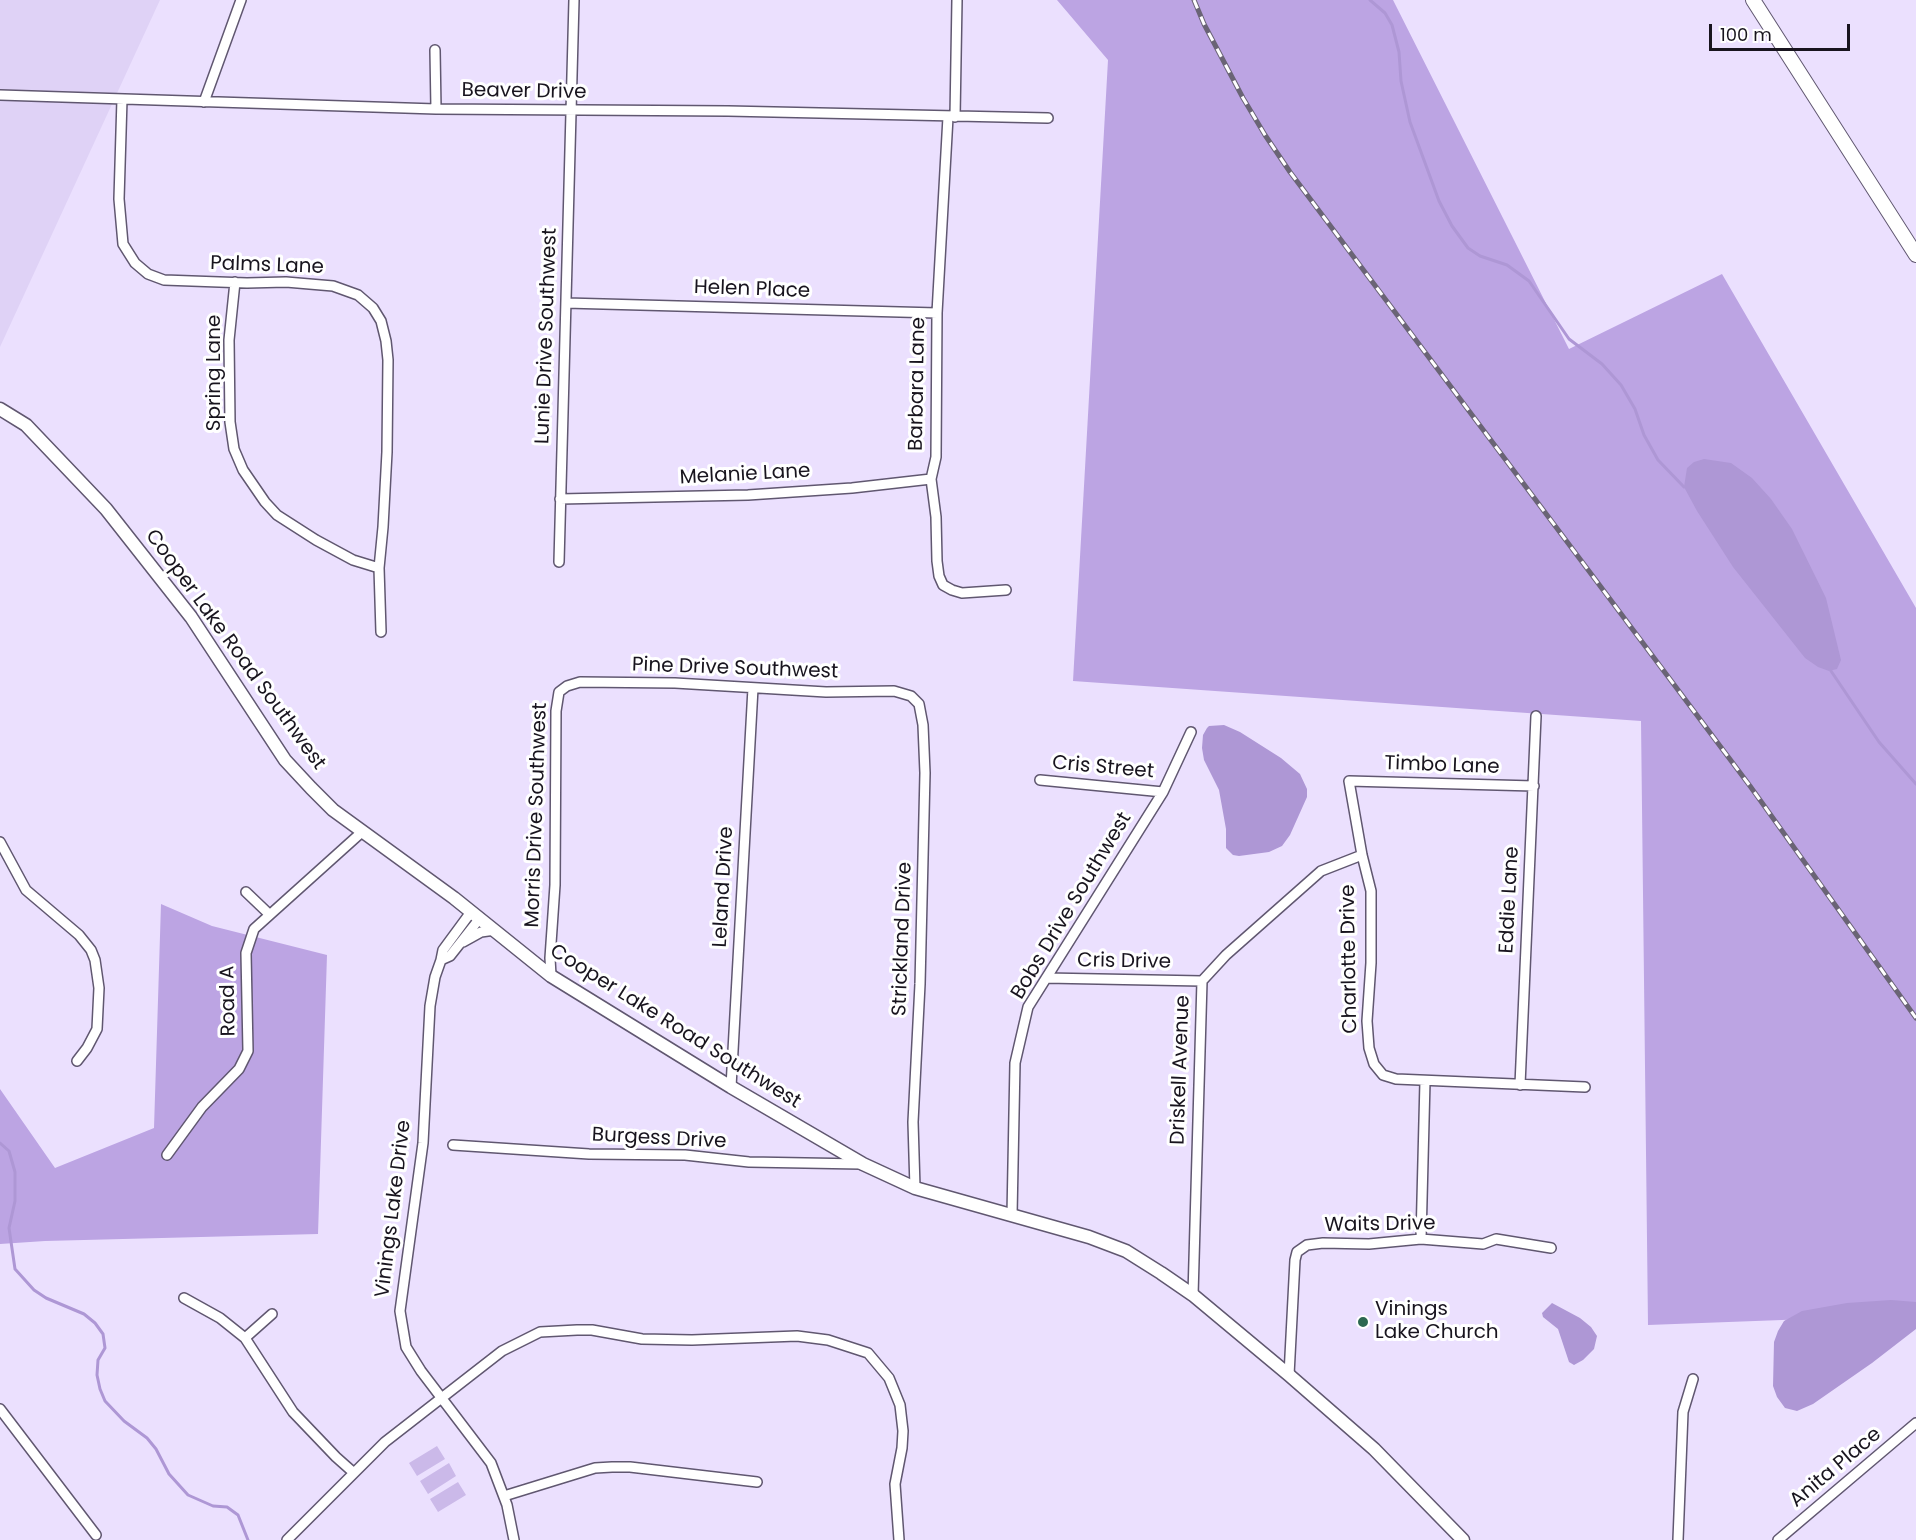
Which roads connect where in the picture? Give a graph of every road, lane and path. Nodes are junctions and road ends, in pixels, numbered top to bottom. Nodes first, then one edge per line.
1 (241, 0) edge
2 (574, 0) edge
3 (957, 0) edge
4 (1753, 0) edge
5 (435, 50) dead end
6 (0, 95) edge
7 (122, 99) junction
8 (204, 102) junction
9 (436, 109) junction
10 (570, 110) junction
11 (952, 117) junction
12 (1048, 118) dead end
13 (1916, 255) edge
14 (235, 282) junction
15 (566, 303) junction
16 (937, 313) junction
17 (0, 409) edge
18 (931, 479) junction
19 (560, 499) junction
20 (559, 562) dead end
21 (380, 568) junction
22 (1006, 590) dead end
23 (381, 632) dead end
24 (753, 688) junction
25 (559, 692) joint
26 (911, 696) joint
27 (1536, 716) dead end
28 (1191, 732) dead end
29 (1040, 780) dead end
30 (1349, 781) joint
31 (1534, 786) junction
32 (1163, 792) junction
33 (363, 831) junction
34 (0, 842) edge
35 (1362, 855) junction
36 (246, 892) dead end
37 (269, 914) junction
38 (475, 915) junction
39 (495, 930) junction
40 (459, 945) junction
41 (441, 960) junction
42 (552, 976) junction
43 (1046, 978) junction
44 (1202, 981) junction
45 (77, 1061) dead end
46 (1425, 1082) junction
47 (1520, 1085) junction
48 (731, 1087) junction
49 (1585, 1087) dead end
50 (453, 1144) dead end
51 (167, 1155) dead end
52 (863, 1164) junction
53 (915, 1188) junction
54 (1012, 1215) junction
55 (1421, 1239) junction
56 (1551, 1248) dead end
57 (1193, 1295) junction
58 (184, 1298) dead end
59 (272, 1314) dead end
60 (245, 1338) junction
61 (1288, 1374) junction
62 (1693, 1380) dead end
63 (442, 1398) junction
64 (0, 1409) edge
65 (1916, 1423) edge
66 (354, 1473) junction
67 (757, 1482) dead end
68 (504, 1496) junction
69 (96, 1534) dead end
70 (287, 1540) edge
71 (514, 1540) edge
72 (899, 1540) edge
73 (1463, 1540) edge
74 (1678, 1540) edge
75 (1778, 1540) edge

1 - 8 street
2 - 10 street, Lunie Drive Southwest
3 - 11 street, Barbara Lane
4 - 13 main road
5 - 9 street
6 - 7 street, Beaver Drive
7 - 8 street, Beaver Drive
7 - 14 street, Palms Lane
8 - 9 street, Beaver Drive
9 - 10 street, Beaver Drive
10 - 11 street, Beaver Drive
10 - 15 street, Lunie Drive Southwest
11 - 12 street, Beaver Drive
11 - 16 street, Barbara Lane
14 - 21 street, Spring Lane
14 - 21 street, Palms Lane
15 - 16 street, Helen Place
15 - 19 street, Lunie Drive Southwest
16 - 18 street, Barbara Lane
17 - 33 street, Cooper Lake Road Southwest
18 - 19 street, Melanie Lane
18 - 22 street, Barbara Lane
19 - 20 street, Lunie Drive Southwest
21 - 23 street, Palms Lane
24 - 25 street, Pine Drive Southwest
24 - 26 street, Pine Drive Southwest
24 - 48 street, Leland Drive
25 - 42 street, Morris Drive Southwest
26 - 53 street, Strickland Drive
27 - 31 street, Eddie Lane
28 - 32 street, Bobs Drive Southwest
29 - 32 street, Cris Street
30 - 31 street, Timbo Lane
30 - 35 street, Charlotte Drive
31 - 47 street, Eddie Lane
32 - 43 street, Bobs Drive Southwest
33 - 37 street, Road A
33 - 38 street, Cooper Lake Road Southwest
34 - 45 street
35 - 44 street, Driskell Avenue
35 - 46 street, Charlotte Drive
36 - 37 street
37 - 51 street, Road A
38 - 39 street, Cooper Lake Road Southwest
38 - 40 street
38 - 41 street, Vinings Lake Drive
39 - 40 street
39 - 42 street, Cooper Lake Road Southwest
40 - 41 street
41 - 63 street, Vinings Lake Drive
42 - 48 street, Cooper Lake Road Southwest
43 - 44 street, Cris Drive
43 - 54 street, Bobs Drive Southwest
44 - 57 street, Driskell Avenue
46 - 47 street, Charlotte Drive
46 - 55 street
47 - 49 street, Charlotte Drive
48 - 52 street, Cooper Lake Road Southwest
50 - 52 street, Burgess Drive
52 - 53 street, Cooper Lake Road Southwest
53 - 54 street, Cooper Lake Road Southwest
54 - 57 street, Cooper Lake Road Southwest
55 - 56 street, Waits Drive
55 - 61 street, Waits Drive
57 - 61 street, Cooper Lake Road Southwest
58 - 60 street
59 - 60 street
60 - 66 street
61 - 73 street, Cooper Lake Road Southwest
62 - 74 street
63 - 66 street
63 - 68 street, Vinings Lake Drive
63 - 72 street
64 - 69 street
65 - 75 street, Anita Place
66 - 70 street
67 - 68 street
68 - 71 street, Vinings Lake Drive

